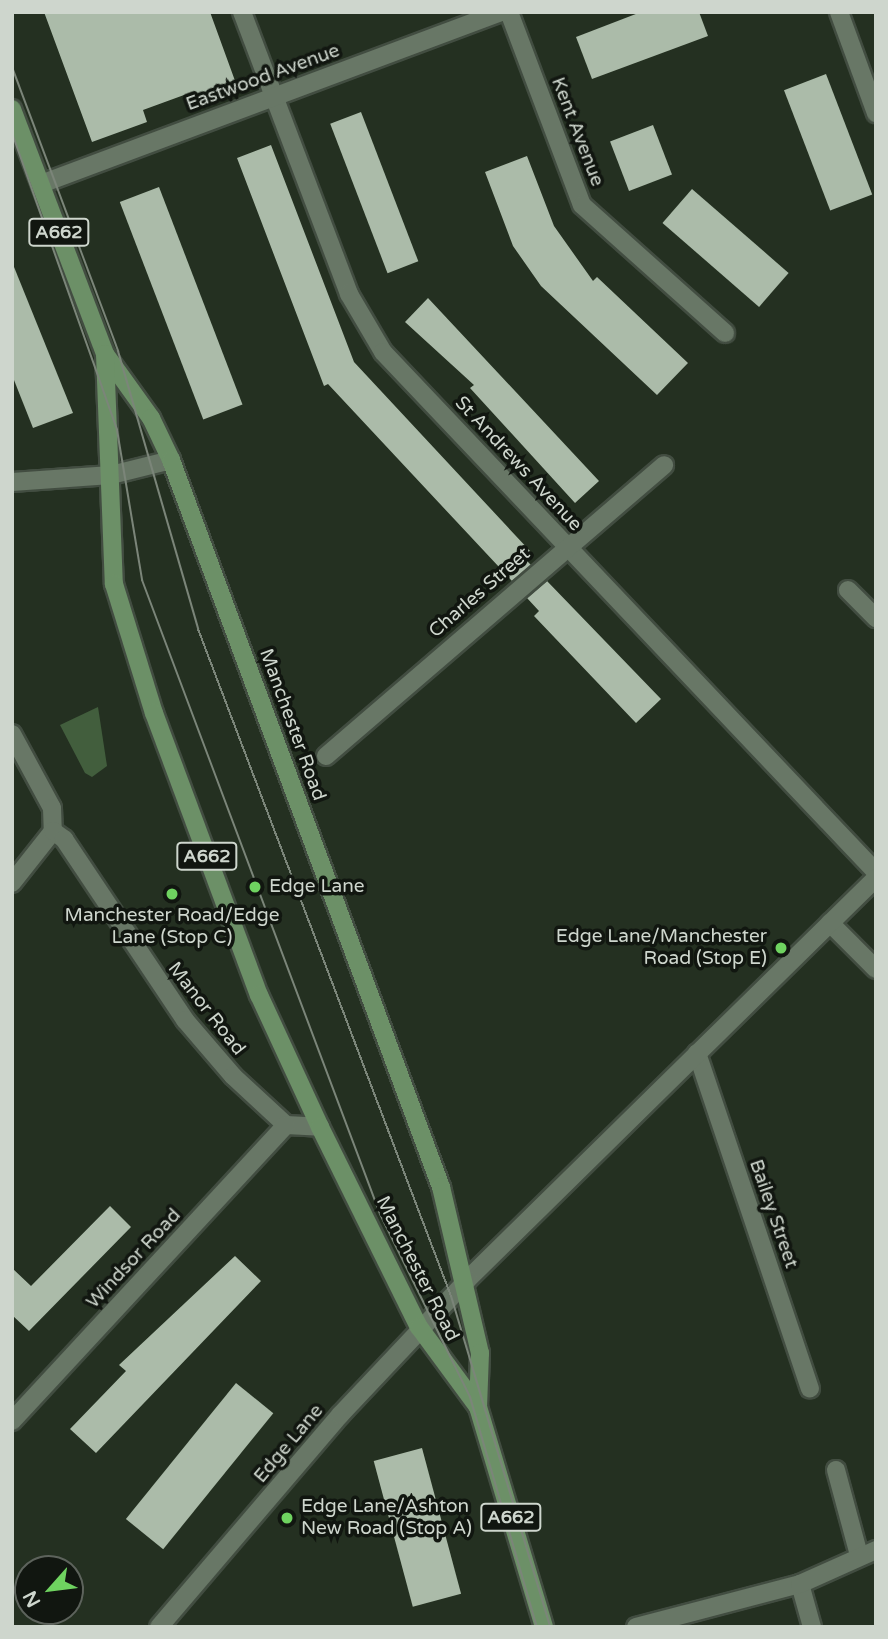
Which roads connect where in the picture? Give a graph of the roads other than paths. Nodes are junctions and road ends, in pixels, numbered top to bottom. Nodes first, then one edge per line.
1 (242, 12) edge
2 (501, 12) edge
3 (509, 12) edge
4 (839, 12) edge
5 (274, 96) junction
6 (12, 109) edge
7 (876, 113) edge
8 (41, 184) junction
9 (724, 333) dead end
10 (105, 354) junction
11 (171, 460) junction
12 (664, 465) dead end
13 (111, 475) junction
14 (12, 482) edge
15 (566, 546) junction
16 (848, 590) dead end
17 (876, 618) edge
18 (12, 734) edge
19 (326, 756) dead end
20 (53, 831) junction
21 (876, 873) edge
22 (876, 878) edge
23 (12, 883) edge
24 (830, 923) junction
25 (876, 969) edge
26 (697, 1054) junction
27 (286, 1125) junction
28 (320, 1127) junction
29 (467, 1280) junction
30 (419, 1327) junction
31 (810, 1388) dead end
32 (478, 1407) junction
33 (12, 1421) edge
34 (836, 1470) dead end
35 (868, 1553) edge
36 (800, 1584) junction
37 (159, 1627) edge
38 (544, 1627) edge
39 (636, 1627) edge
40 (812, 1627) edge

1 - 5 street, St Andrews Avenue
2 - 5 street, Eastwood Avenue
3 - 9 street, Kent Avenue
4 - 7 street
5 - 8 street, Eastwood Avenue
5 - 15 street, St Andrews Avenue
6 - 8 main road, Manchester Road / A662
8 - 10 main road, Manchester Road / A662
10 - 11 main road, Manchester Road / A662
10 - 13 main road, Manchester Road / A662
11 - 13 street
11 - 29 main road, Manchester Road / A662
12 - 15 street, Charles Street
13 - 14 street
13 - 28 main road, Manchester Road / A662
15 - 19 street, Charles Street
15 - 21 street, St Andrews Avenue
16 - 17 street
18 - 20 street
20 - 23 street
20 - 27 street, Manor Road
22 - 24 street, Edge Lane
24 - 25 street
24 - 26 street, Edge Lane
26 - 29 street, Edge Lane
26 - 31 street, Bailey Street
27 - 28 street
27 - 33 street, Windsor Road
28 - 30 main road, Manchester Road / A662
29 - 30 street, Edge Lane
29 - 32 main road, Manchester Road / A662
30 - 32 main road, Manchester Road / A662
30 - 37 street, Edge Lane
32 - 38 main road, A662
34 - 35 street
35 - 36 street
36 - 39 street
36 - 40 street

